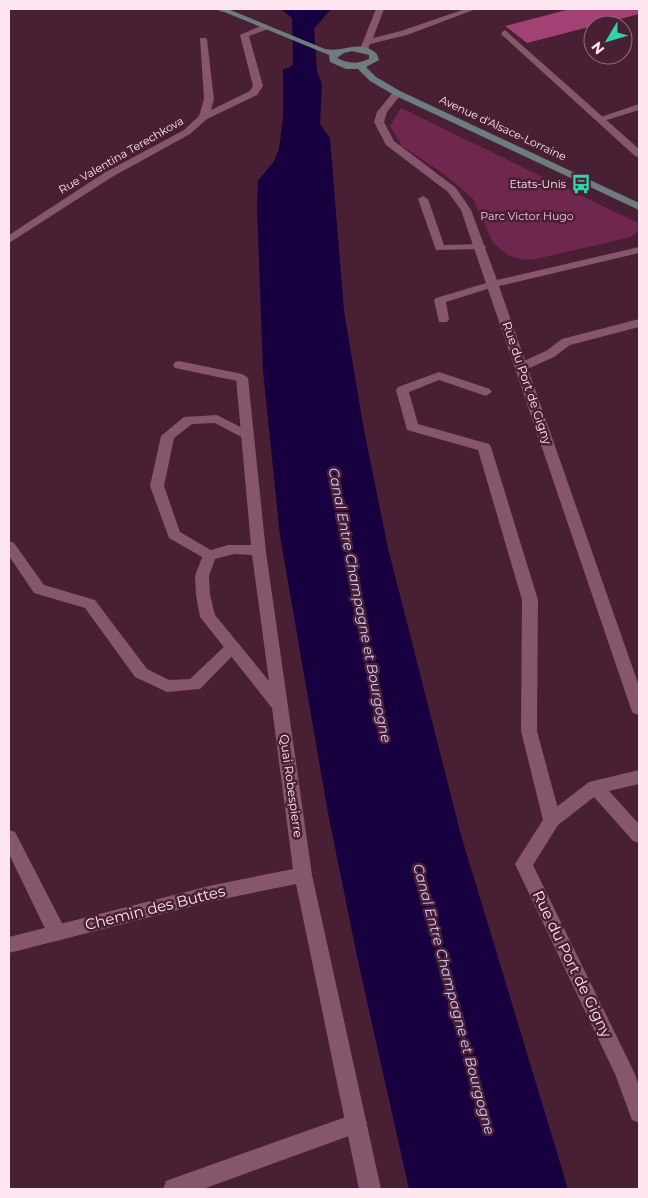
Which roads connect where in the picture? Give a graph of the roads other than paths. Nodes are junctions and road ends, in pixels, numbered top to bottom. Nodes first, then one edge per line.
1 (221, 9) edge
2 (380, 9) edge
3 (472, 9) edge
4 (265, 27) junction
5 (504, 33) dead end
6 (203, 40) dead end
7 (365, 46) junction
8 (334, 54) junction
9 (360, 66) junction
10 (397, 93) junction
11 (639, 107) edge
12 (204, 117) junction
13 (600, 118) junction
14 (639, 154) edge
15 (423, 199) dead end
16 (639, 207) edge
17 (9, 240) edge
18 (480, 246) junction
19 (639, 250) edge
20 (493, 284) junction
21 (443, 319) dead end
22 (639, 323) edge
23 (179, 365) dead end
24 (521, 367) junction
25 (486, 392) dead end
26 (247, 436) junction
27 (9, 546) edge
28 (259, 552) junction
29 (209, 556) junction
30 (233, 647) junction
31 (280, 706) junction
32 (639, 709) edge
33 (639, 777) edge
34 (595, 787) junction
35 (552, 820) junction
36 (639, 836) edge
37 (9, 837) edge
38 (303, 875) junction
39 (57, 933) junction
40 (9, 946) edge
41 (639, 1113) edge
42 (358, 1123) junction
43 (174, 1189) edge
44 (370, 1189) edge

1 - 4 main road
2 - 7 street
3 - 7 street
4 - 8 main road
4 - 12 street, Rue Valentina Terechkova
5 - 13 street
6 - 12 street
7 - 8 main road
7 - 9 main road
8 - 9 main road
9 - 10 main road, Avenue d'Alsace-Lorraine
10 - 16 main road, Avenue d'Alsace-Lorraine
10 - 18 street, Rue du Port de Gigny
11 - 13 street
12 - 17 street, Rue Valentina Terechkova
13 - 14 street
15 - 18 street
18 - 20 street, Rue du Port de Gigny
19 - 20 street
20 - 21 street
20 - 24 street, Rue du Port de Gigny
22 - 24 street
23 - 26 street, Quai Robespierre
24 - 32 street, Rue du Port de Gigny
25 - 35 street
26 - 28 street, Quai Robespierre
26 - 29 street
27 - 30 street
28 - 29 street
28 - 31 street, Quai Robespierre
29 - 30 street
30 - 31 street
31 - 38 street, Quai Robespierre
33 - 34 street
34 - 35 street
34 - 36 street
35 - 41 street, Rue du Port de Gigny
37 - 39 street
38 - 39 street, Chemin des Buttes
38 - 42 street, Quai Robespierre
39 - 40 street, Chemin des Buttes
42 - 43 street
42 - 44 street, Quai Robespierre

